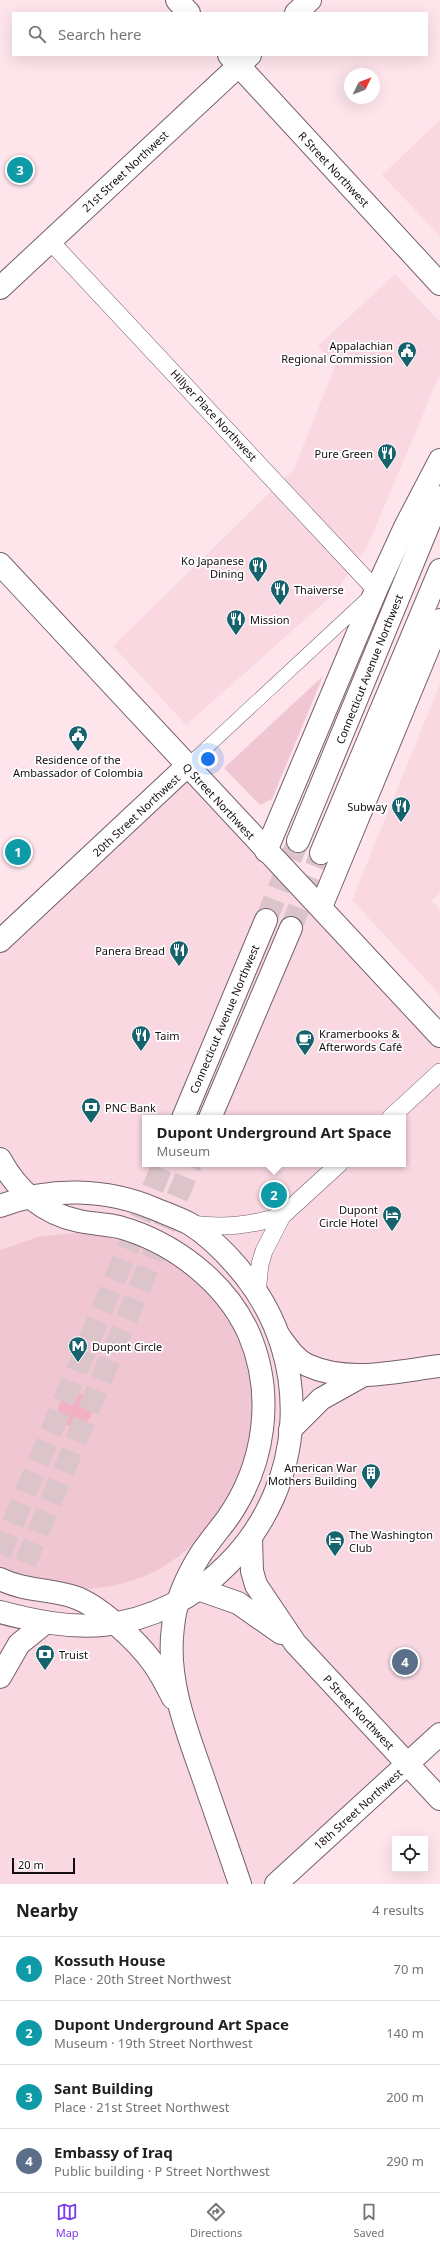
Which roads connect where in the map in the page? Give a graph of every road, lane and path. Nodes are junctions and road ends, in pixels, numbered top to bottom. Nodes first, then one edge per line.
1 (177, 0) edge
2 (310, 0) edge
3 (189, 12) edge
4 (297, 12) edge
5 (239, 59) edge
6 (50, 241) junction
7 (440, 284) edge
8 (0, 288) edge
9 (440, 460) edge
10 (440, 496) edge
11 (0, 564) edge
12 (440, 570) edge
13 (376, 590) junction
14 (440, 620) edge
15 (187, 766) junction
16 (298, 841) tunnel mouth
17 (266, 851) junction
18 (321, 853) tunnel mouth
19 (321, 907) junction
20 (266, 920) tunnel mouth
21 (291, 928) tunnel mouth
22 (0, 941) edge
23 (440, 1036) edge
24 (440, 1072) edge
25 (184, 1115) edge
26 (211, 1115) edge
27 (393, 1115) edge
28 (0, 1159) edge
29 (336, 1167) edge
30 (30, 1197) junction
31 (0, 1206) edge
32 (282, 1216) junction
33 (190, 1224) junction
34 (257, 1293) junction
35 (279, 1336) junction
36 (440, 1366) edge
37 (364, 1375) junction
38 (290, 1430) junction
39 (251, 1538) junction
40 (0, 1579) edge
41 (198, 1589) junction
42 (179, 1601) junction
43 (0, 1612) edge
44 (45, 1623) junction
45 (114, 1624) junction
46 (295, 1643) junction
47 (0, 1677) edge
48 (179, 1707) junction
49 (440, 1734) edge
50 (407, 1764) junction
51 (440, 1799) edge
52 (240, 1884) edge
53 (276, 1884) edge

1 - 3 main road
2 - 4 main road
5 - 6 main road, 21st Street Northwest
5 - 7 main road, R Street Northwest
6 - 8 main road, 21st Street Northwest
6 - 13 street, Hillyer Place Northwest
9 - 13 main road
10 - 16 main road, Connecticut Avenue Northwest
11 - 15 main road, Q Street Northwest
12 - 18 main road
13 - 15 street, 20th Street Northwest
13 - 17 main road
14 - 19 main road
15 - 17 main road, Q Street Northwest
15 - 22 main road, 20th Street Northwest
17 - 19 main road, Q Street Northwest
19 - 23 main road, Q Street Northwest
20 - 25 main road, Connecticut Avenue Northwest
21 - 26 main road
24 - 27 street
28 - 30 main road
29 - 32 street
30 - 31 main road
30 - 33 main road
30 - 42 main road
32 - 33 street
32 - 34 street
33 - 34 main road
34 - 35 main road
35 - 37 main road
35 - 38 main road
36 - 37 main road
37 - 38 main road
38 - 39 main road
39 - 41 main road
39 - 46 main road, P Street Northwest
40 - 45 main road
41 - 42 main road
41 - 46 main road, P Street Northwest
42 - 45 main road
42 - 48 main road
43 - 44 main road
44 - 45 main road
44 - 47 main road
45 - 48 main road
46 - 50 main road, P Street Northwest
48 - 52 main road
49 - 50 main road, 18th Street Northwest
50 - 51 main road, P Street Northwest
50 - 53 main road, 18th Street Northwest

